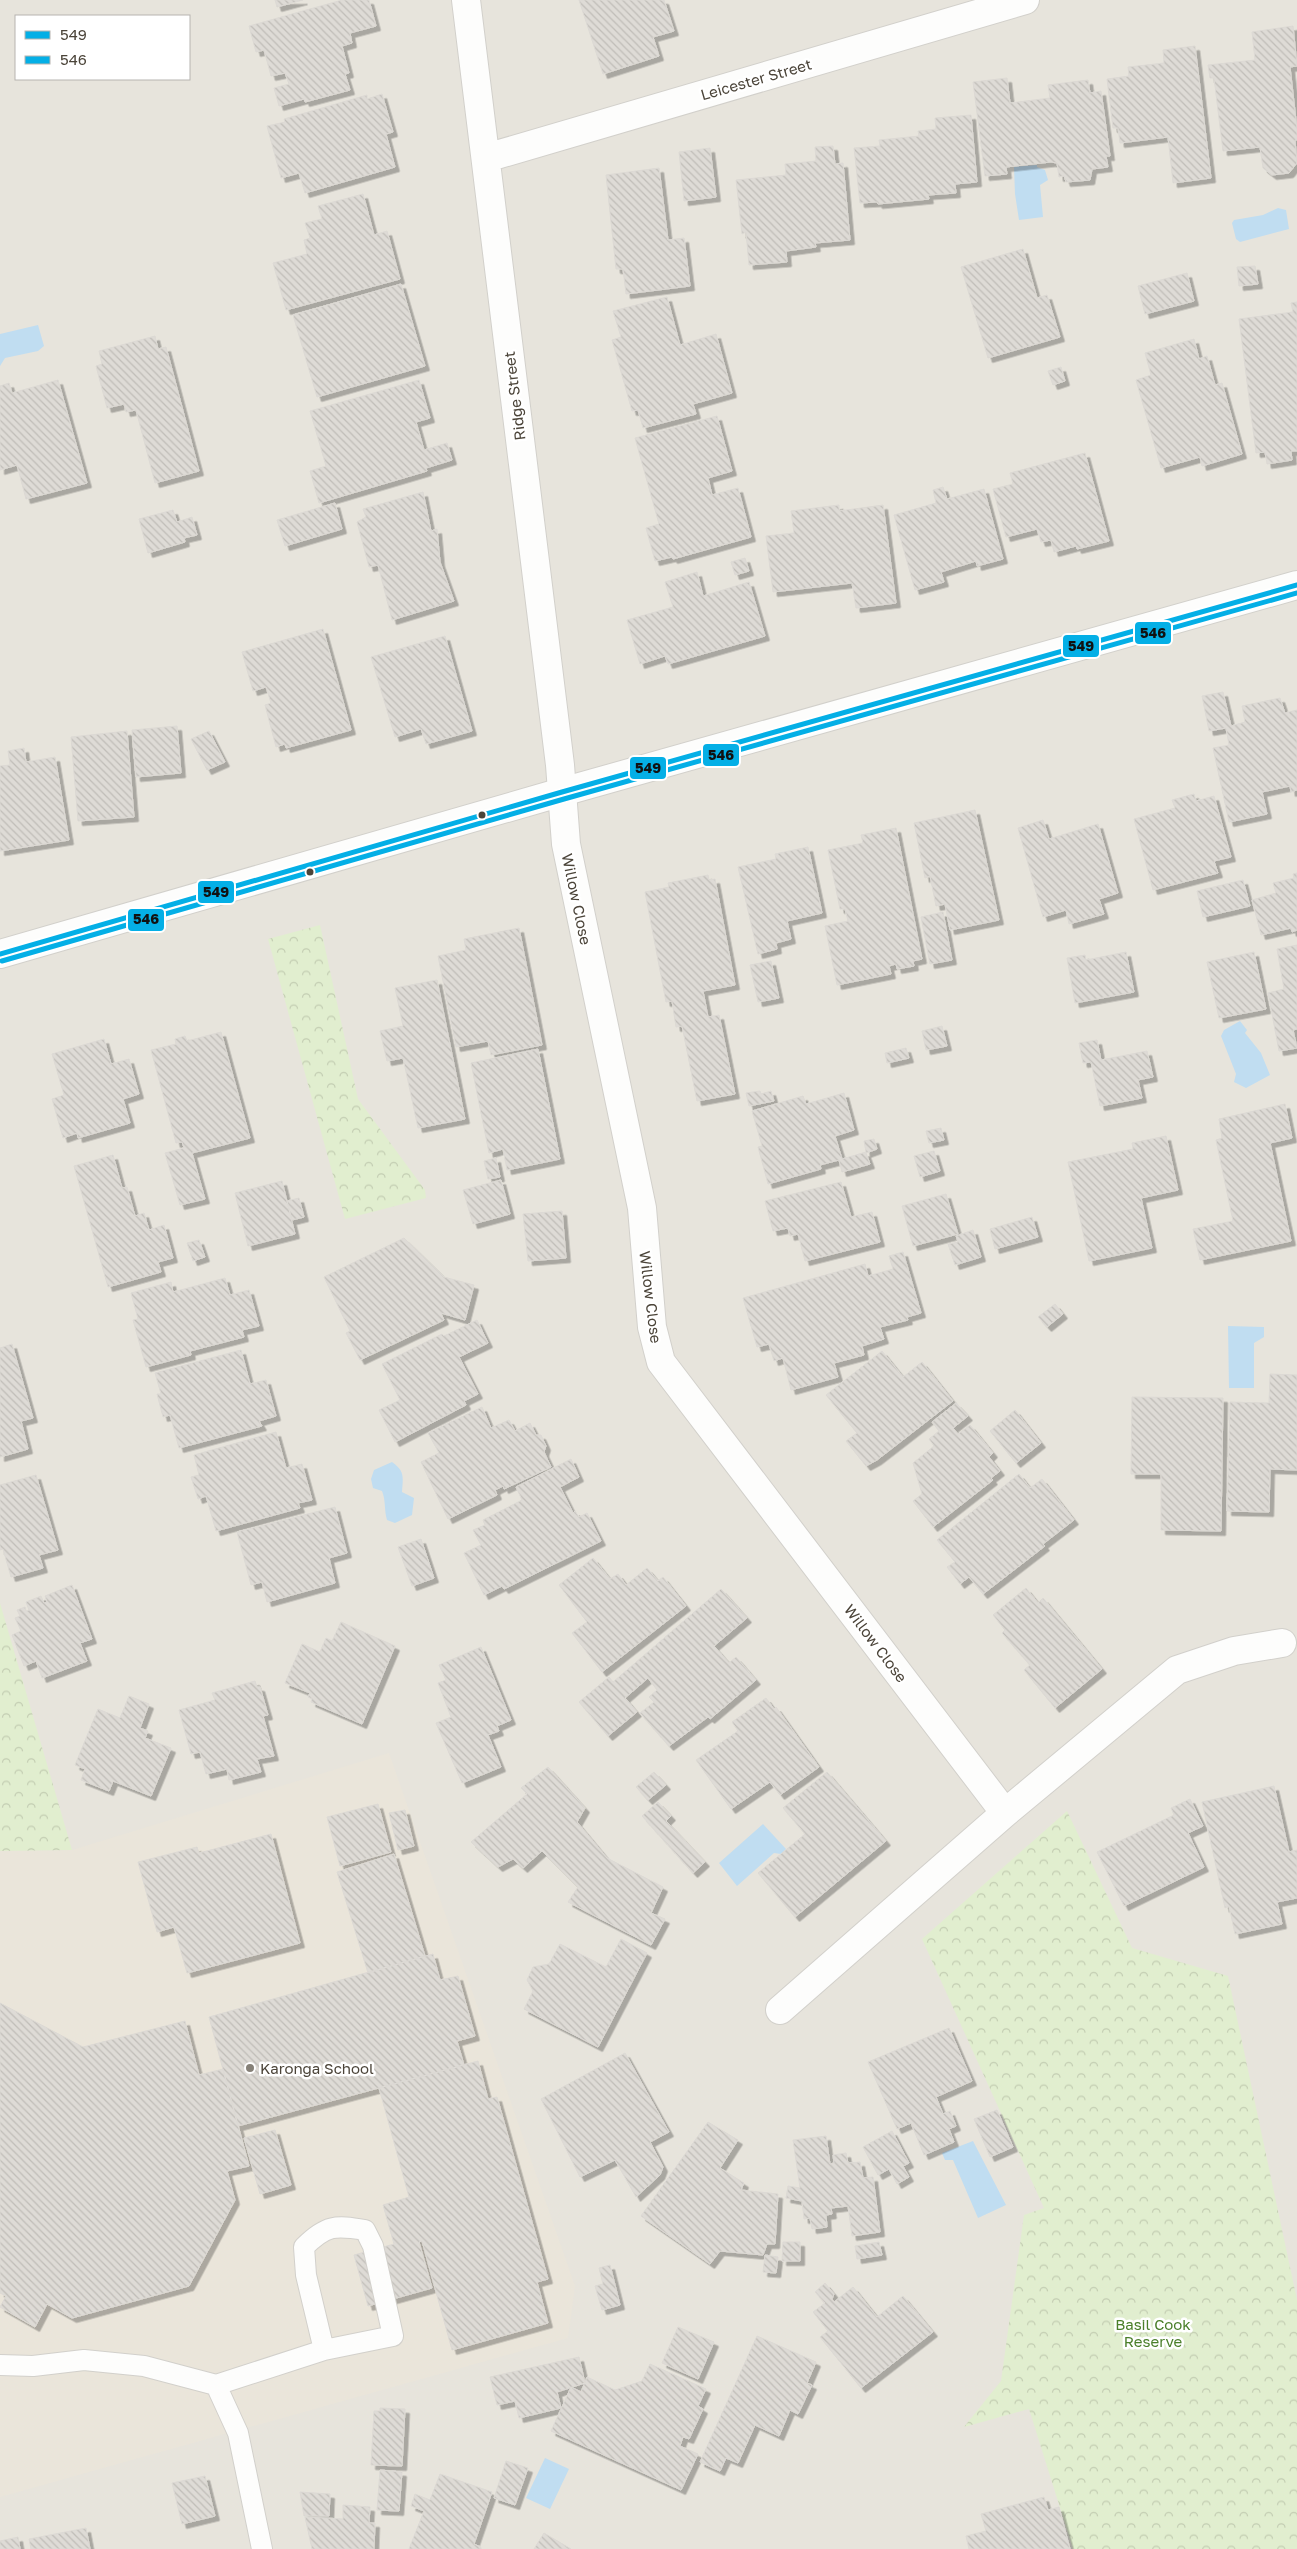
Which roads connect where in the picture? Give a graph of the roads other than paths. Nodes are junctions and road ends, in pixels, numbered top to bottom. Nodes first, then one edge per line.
1 (466, 0) edge
2 (1025, 0) edge
3 (486, 158) junction
4 (1297, 585) edge
5 (562, 792) junction
6 (0, 954) edge
7 (1282, 1643) dead end
8 (1005, 1813) junction
9 (780, 2010) dead end
10 (324, 2350) junction
11 (0, 2365) edge
12 (216, 2384) junction
13 (262, 2549) edge

1 - 3 street, Ridge Street
2 - 3 street, Leicester Street
3 - 5 street, Ridge Street
4 - 5 street
5 - 6 street
5 - 8 street, Willow Close
7 - 8 street
8 - 9 street
10 - 10 lane
10 - 12 lane
11 - 12 lane
12 - 13 lane

